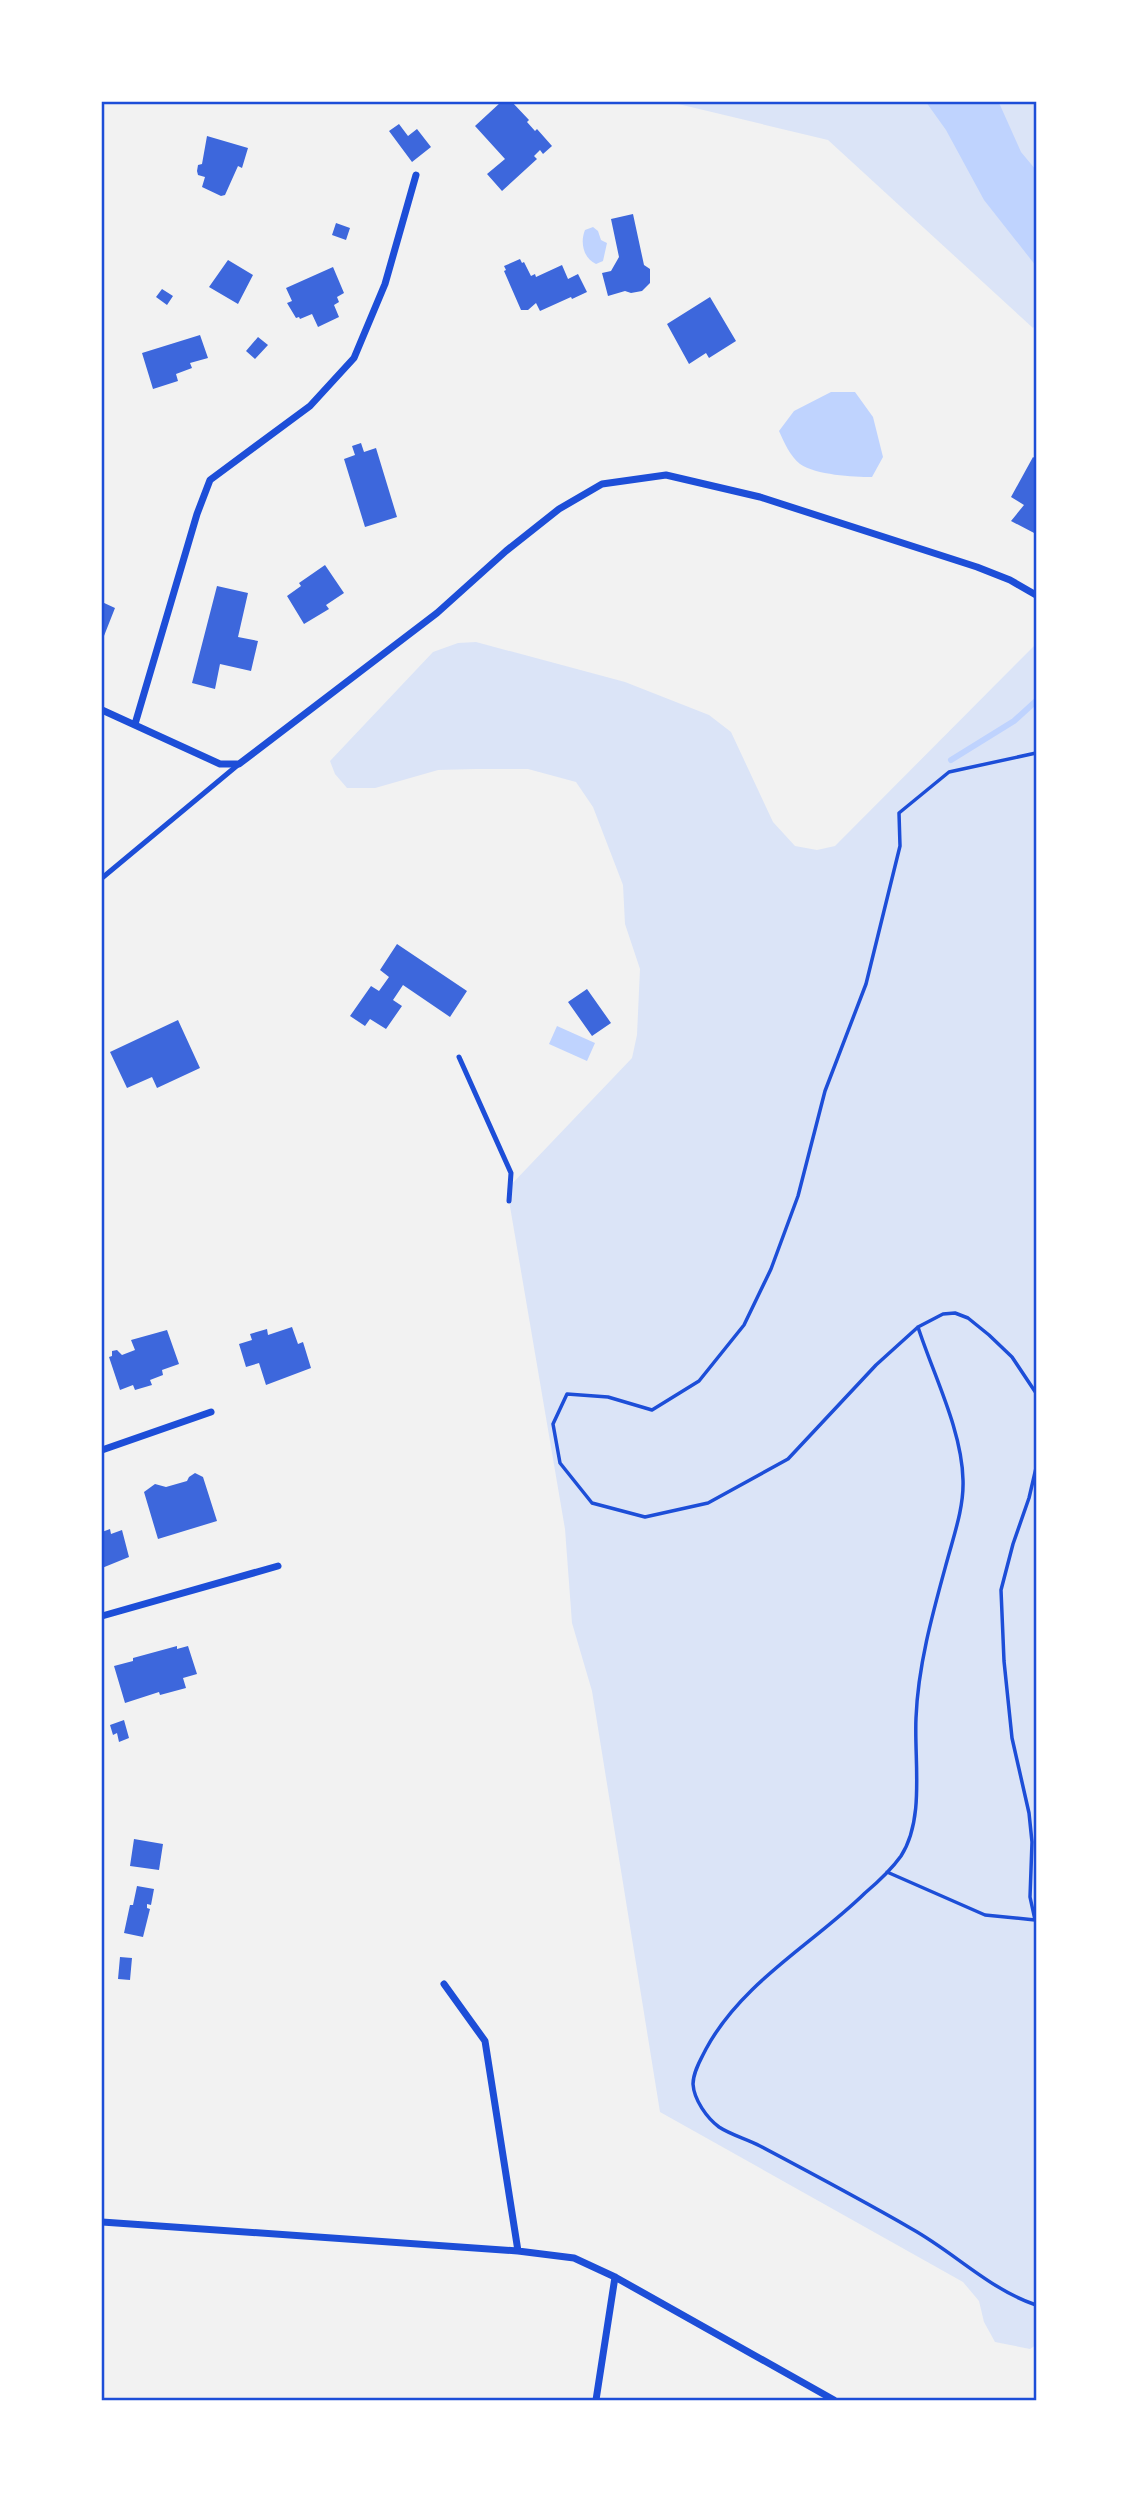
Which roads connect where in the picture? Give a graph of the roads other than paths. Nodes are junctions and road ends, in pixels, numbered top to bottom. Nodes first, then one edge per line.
1 (416, 175) dead end
2 (1037, 595) edge
3 (102, 710) edge
4 (135, 724) junction
5 (239, 764) junction
6 (102, 878) edge
7 (459, 1058) dead end
8 (509, 1201) dead end
9 (211, 1412) dead end
10 (102, 1450) edge
11 (278, 1566) dead end
12 (102, 1616) edge
13 (444, 1984) dead end
14 (102, 2222) edge
15 (518, 2251) junction
16 (615, 2277) junction
17 (596, 2400) edge
18 (834, 2400) edge

1 - 4 street
2 - 5 street
3 - 4 street
4 - 5 street
5 - 6 lane
7 - 8 lane
9 - 10 street
11 - 12 street
13 - 15 street
14 - 15 street
15 - 16 street
16 - 17 street
16 - 18 street

